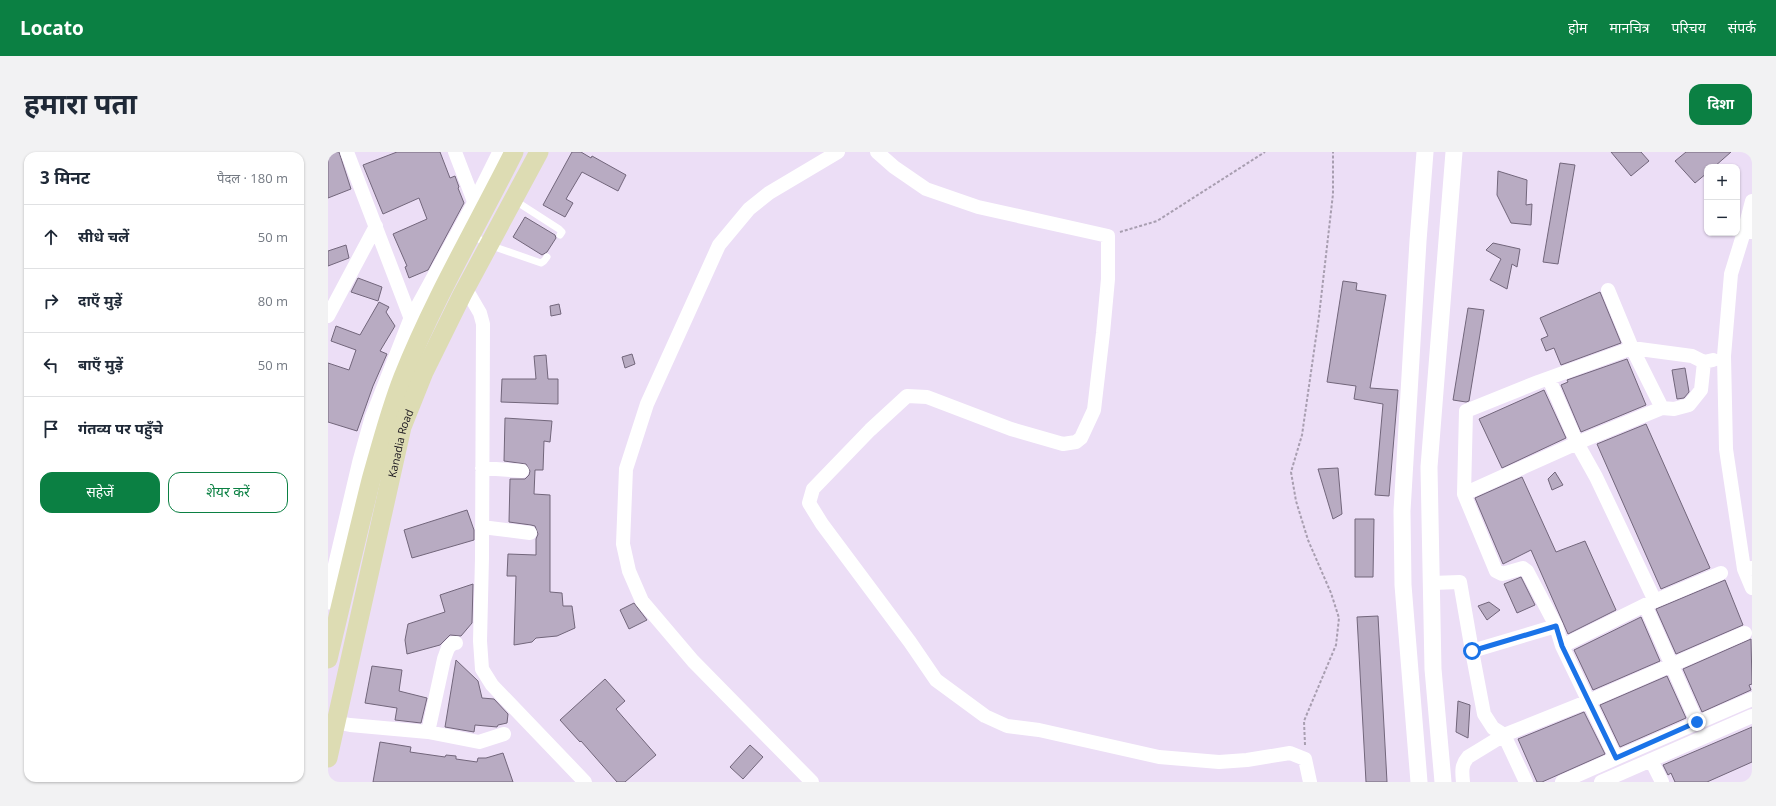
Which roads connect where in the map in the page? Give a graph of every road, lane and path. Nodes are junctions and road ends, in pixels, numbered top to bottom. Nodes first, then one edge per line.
1 (348, 152) edge
2 (455, 152) edge
3 (501, 152) edge
4 (514, 152) edge
5 (539, 152) edge
6 (838, 152) edge
7 (877, 152) edge
8 (1265, 152) edge
9 (1333, 152) edge
10 (1425, 152) edge
11 (1454, 152) edge
12 (514, 200) junction
13 (1752, 201) edge
14 (480, 208) junction
15 (376, 226) junction
16 (1748, 232) edge
17 (470, 234) junction
18 (560, 235) dead end
19 (1108, 236) junction
20 (489, 245) junction
21 (547, 258) dead end
22 (466, 289) junction
23 (1608, 290) dead end
24 (328, 316) edge
25 (411, 321) junction
26 (419, 340) junction
27 (1632, 348) junction
28 (1724, 356) junction
29 (1704, 362) junction
30 (398, 374) junction
31 (1549, 379) junction
32 (1662, 408) junction
33 (1577, 443) junction
34 (482, 468) junction
35 (522, 471) dead end
36 (1464, 494) junction
37 (482, 527) junction
38 (530, 533) dead end
39 (1748, 568) edge
40 (1721, 573) dead end
41 (1432, 583) junction
42 (1752, 588) edge
43 (1650, 603) junction
44 (332, 608) edge
45 (1556, 626) junction
46 (1745, 633) dead end
47 (456, 643) dead end
48 (1562, 646) junction
49 (1472, 651) junction
50 (328, 660) edge
51 (1672, 665) junction
52 (1752, 699) edge
53 (1589, 701) junction
54 (1752, 716) edge
55 (335, 722) junction
56 (1697, 722) junction
57 (428, 732) junction
58 (504, 734) dead end
59 (1504, 735) junction
60 (328, 758) edge
61 (1616, 758) junction
62 (1305, 759) junction
63 (1652, 760) junction
64 (585, 782) edge
65 (812, 782) edge
66 (1310, 782) edge
67 (1419, 782) edge
68 (1443, 782) edge
69 (1463, 782) edge
70 (1526, 782) edge
71 (1562, 782) edge
72 (1601, 782) edge
73 (1662, 782) edge

1 - 15 street
2 - 14 street
3 - 14 street
4 - 14 main road, Kanadia Road
5 - 12 main road, Kanadia Road
6 - 65 street
7 - 19 street
8 - 19 path
9 - 62 path
10 - 67 street
11 - 41 street
12 - 18 lane
12 - 20 main road, Kanadia Road
13 - 16 street
14 - 17 main road, Kanadia Road
14 - 25 street
15 - 24 street
15 - 25 street
16 - 28 street
17 - 20 lane
17 - 26 main road, Kanadia Road
19 - 62 street
20 - 21 lane
20 - 22 main road, Kanadia Road
22 - 34 street
22 - 55 main road, Kanadia Road
23 - 27 street
25 - 26 street
25 - 30 street
26 - 30 main road, Kanadia Road
27 - 29 street
27 - 31 street
27 - 32 street
28 - 29 street
28 - 39 street
29 - 32 street
30 - 44 main road, Kanadia Road
31 - 33 street
31 - 36 street
32 - 33 street
33 - 36 street
33 - 43 street
34 - 35 street
34 - 37 street
36 - 45 street
37 - 38 street
37 - 64 street
39 - 42 street
40 - 43 street
41 - 49 street
41 - 68 street
43 - 48 street
43 - 51 street
44 - 50 main road, Kanadia Road
45 - 48 street
45 - 49 street
46 - 51 street
47 - 57 street
48 - 53 street
49 - 59 street
51 - 53 street
51 - 56 street
52 - 56 street
53 - 59 street
53 - 61 street
54 - 63 street
55 - 57 street
55 - 60 main road, Kanadia Road
56 - 61 street
57 - 58 street
59 - 69 street
59 - 70 street
61 - 71 street
62 - 66 street
63 - 72 street
63 - 73 street

